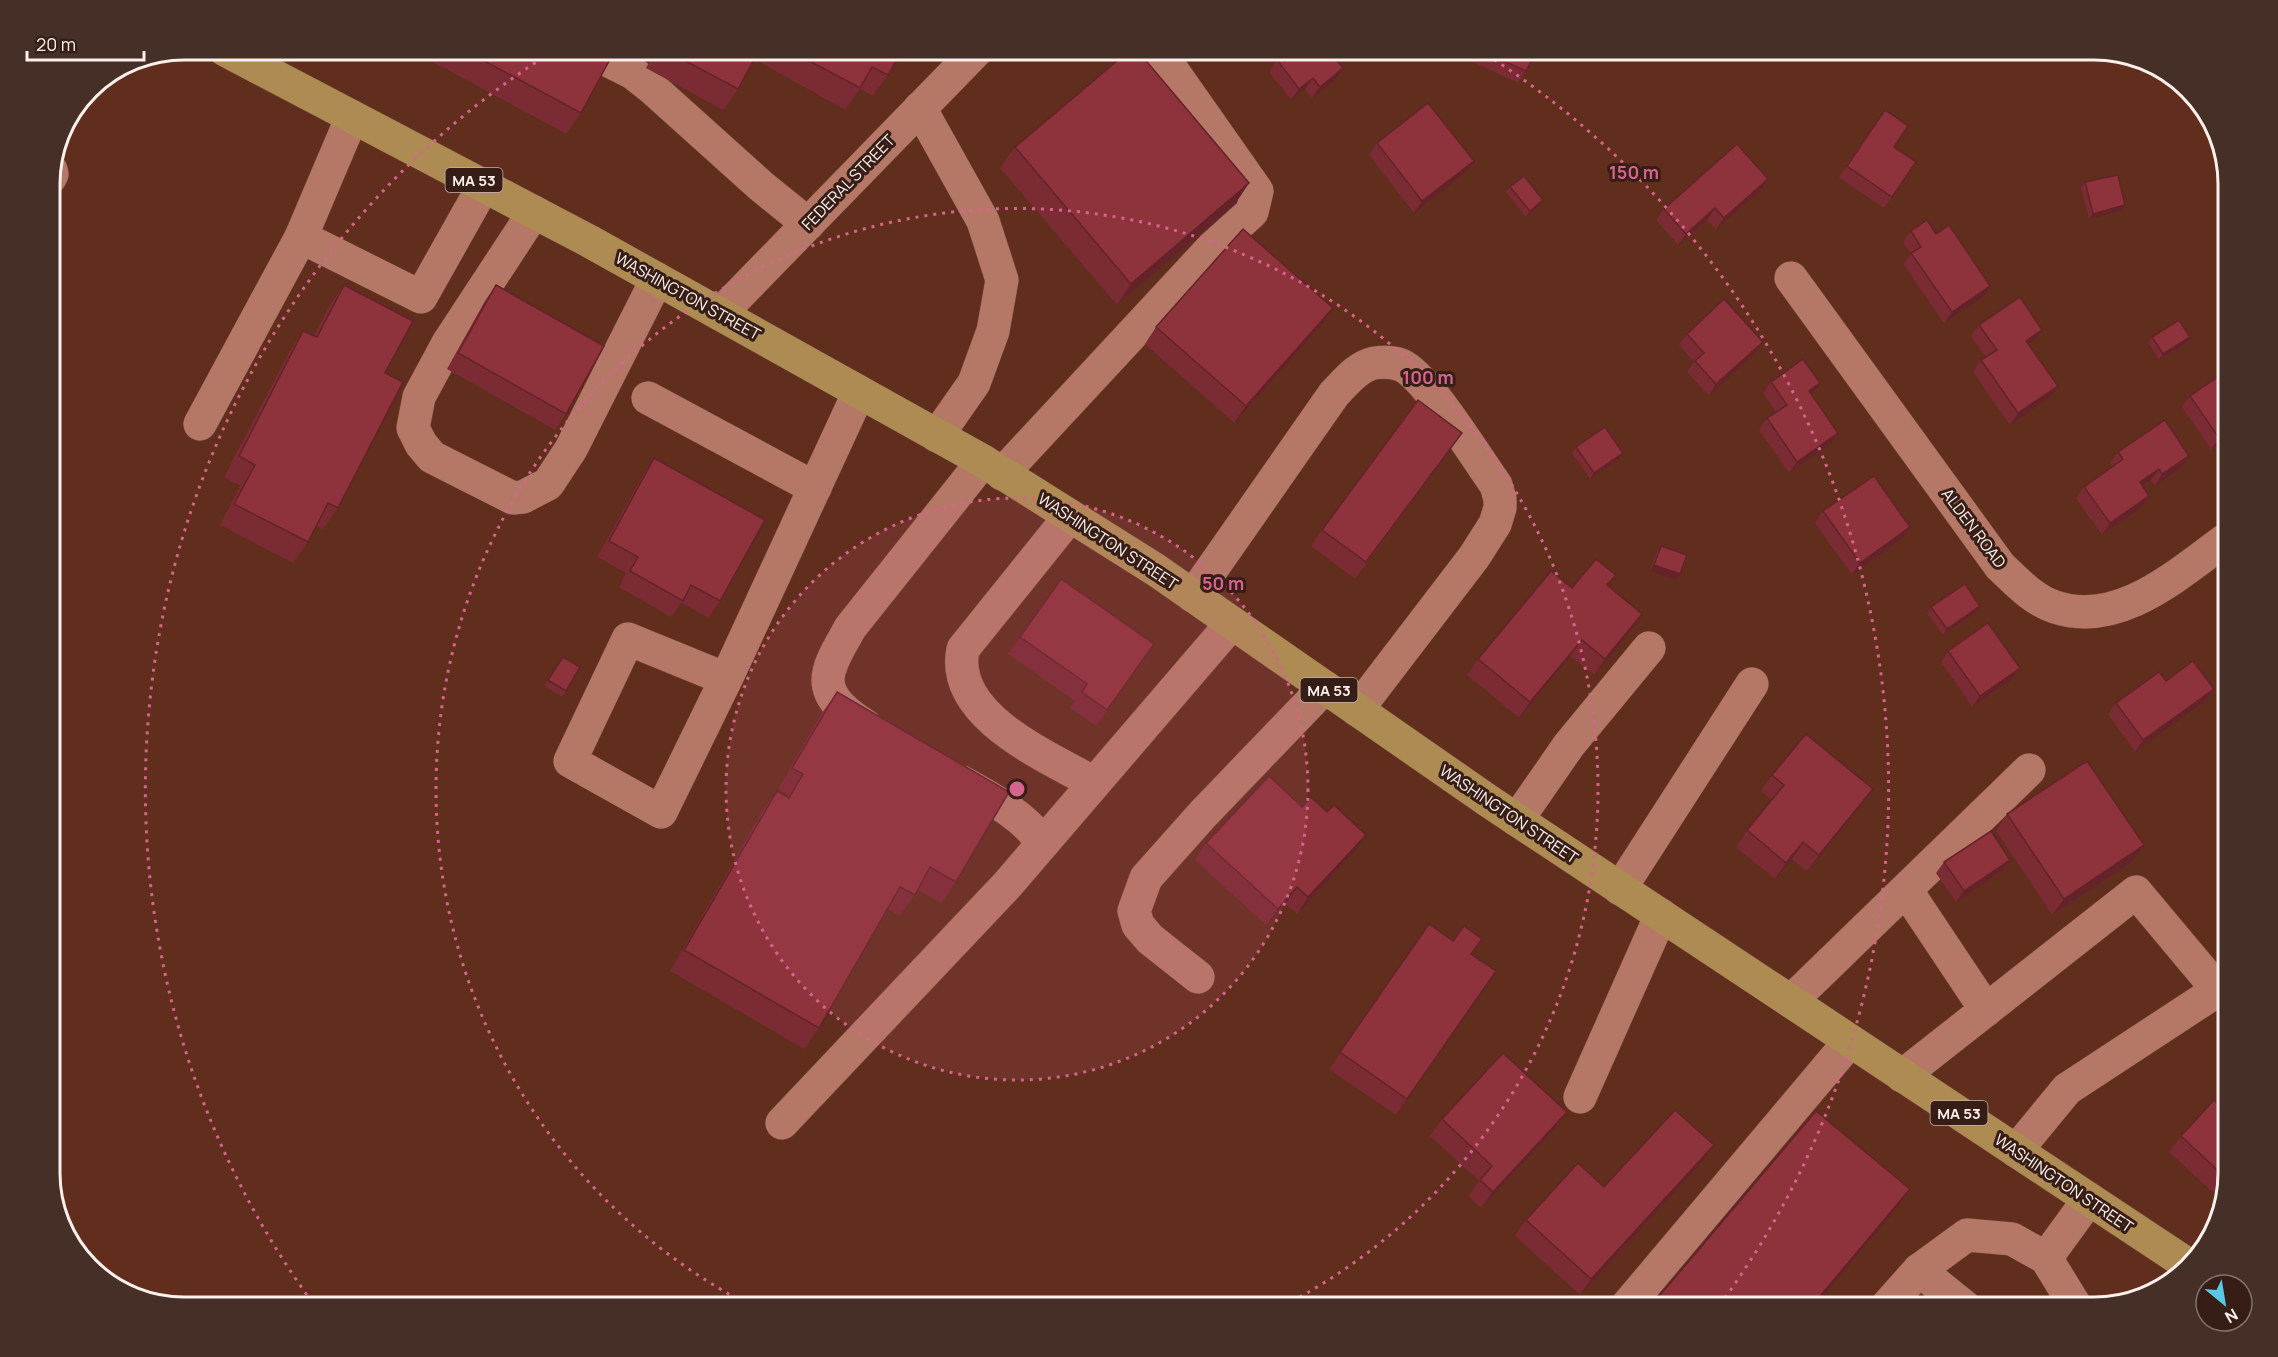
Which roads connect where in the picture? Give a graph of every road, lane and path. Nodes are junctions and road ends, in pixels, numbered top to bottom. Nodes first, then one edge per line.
1 (244, 60) edge
2 (607, 60) edge
3 (967, 60) edge
4 (1165, 60) edge
5 (920, 108) junction
6 (352, 117) junction
7 (484, 185) junction
8 (534, 212) junction
9 (808, 224) junction
10 (301, 237) junction
11 (1791, 278) dead end
12 (657, 279) junction
13 (720, 314) junction
14 (859, 392) junction
15 (648, 398) dead end
16 (200, 424) dead end
17 (937, 436) junction
18 (993, 467) junction
19 (815, 488) junction
20 (1070, 516) junction
21 (2218, 545) edge
22 (1193, 596) junction
23 (1232, 623) junction
24 (1649, 648) dead end
25 (726, 679) junction
26 (1752, 684) dead end
27 (1325, 687) junction
28 (1357, 710) junction
29 (894, 742) edge
30 (936, 766) edge
31 (2029, 770) dead end
32 (1094, 783) junction
33 (1517, 820) junction
34 (1042, 843) junction
35 (1620, 889) junction
36 (1906, 890) junction
37 (1660, 915) junction
38 (1198, 977) dead end
39 (1791, 1001) junction
40 (1986, 1010) junction
41 (1850, 1041) junction
42 (1902, 1076) junction
43 (1580, 1097) dead end
44 (782, 1123) dead end
45 (2016, 1151) junction
46 (2089, 1199) junction
47 (2046, 1258) junction
48 (2182, 1261) edge
49 (1919, 1270) junction
50 (1635, 1297) edge
51 (1896, 1297) edge
52 (1952, 1297) edge
53 (2069, 1297) edge

1 - 6 main road, WASHINGTON STREET / MA 53
2 - 9 street
3 - 5 street, FEDERAL STREET
4 - 18 street
5 - 9 street, FEDERAL STREET
5 - 17 street
6 - 7 main road, WASHINGTON STREET / MA 53
6 - 10 street
7 - 8 main road, WASHINGTON STREET / MA 53
7 - 10 street
8 - 12 main road, WASHINGTON STREET / MA 53
8 - 12 street
9 - 13 street, FEDERAL STREET
10 - 16 street
11 - 21 street, ALDEN ROAD
12 - 13 main road, WASHINGTON STREET / MA 53
13 - 14 main road, WASHINGTON STREET / MA 53
14 - 17 main road, WASHINGTON STREET / MA 53
14 - 19 street
15 - 19 street
17 - 18 main road, WASHINGTON STREET / MA 53
18 - 20 main road, WASHINGTON STREET / MA 53
18 - 29 street
19 - 25 street
20 - 22 main road, WASHINGTON STREET / MA 53
20 - 32 street
22 - 23 main road, WASHINGTON STREET / MA 53
22 - 28 street
23 - 27 main road, WASHINGTON STREET / MA 53
23 - 32 street
24 - 33 street
25 - 25 street
26 - 35 street
27 - 28 main road, WASHINGTON STREET / MA 53
27 - 38 street
28 - 33 main road, WASHINGTON STREET / MA 53
30 - 34 street
31 - 36 street
32 - 34 street
33 - 35 main road, WASHINGTON STREET / MA 53
34 - 44 street
35 - 37 main road, WASHINGTON STREET / MA 53
36 - 39 street
36 - 40 street
37 - 39 main road, WASHINGTON STREET / MA 53
37 - 43 street
39 - 41 main road, WASHINGTON STREET / MA 53
40 - 42 street
40 - 45 street
41 - 42 main road, WASHINGTON STREET / MA 53
41 - 50 street
42 - 45 main road, WASHINGTON STREET / MA 53
45 - 46 main road, WASHINGTON STREET / MA 53
46 - 47 street
46 - 48 main road, WASHINGTON STREET / MA 53
47 - 49 street
47 - 53 street
49 - 51 street
49 - 52 street

